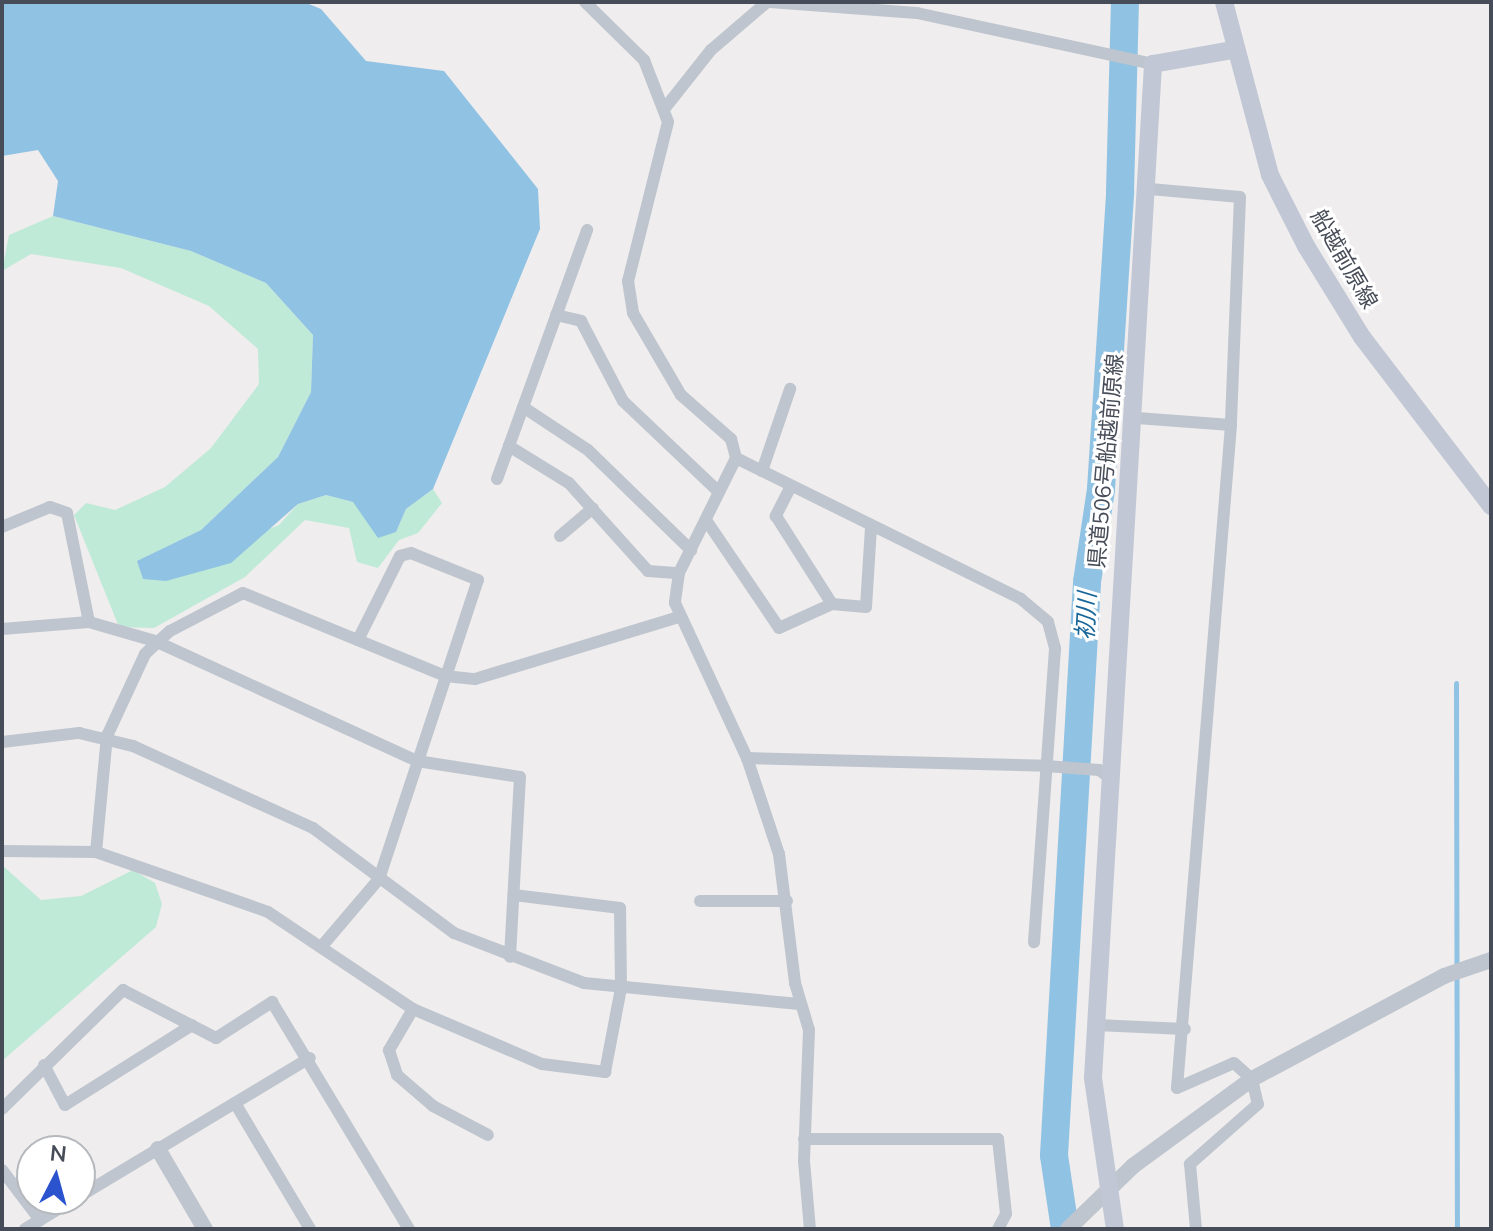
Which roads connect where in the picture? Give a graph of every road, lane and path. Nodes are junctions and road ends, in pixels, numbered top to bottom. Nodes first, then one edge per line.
1 (585, 2) edge
2 (769, 2) edge
3 (1224, 2) edge
4 (809, 3) edge
5 (1232, 50) junction
6 (1153, 64) junction
7 (665, 108) junction
8 (1150, 189) junction
9 (587, 230) dead end
10 (556, 315) junction
11 (790, 389) dead end
12 (523, 407) junction
13 (1137, 418) junction
14 (1231, 425) junction
15 (509, 446) junction
16 (736, 458) junction
17 (762, 471) junction
18 (497, 479) dead end
19 (791, 486) junction
20 (719, 492) junction
21 (1491, 506) edge
22 (593, 508) junction
23 (706, 520) junction
24 (2, 527) edge
25 (871, 527) junction
26 (560, 536) dead end
27 (691, 550) junction
28 (679, 573) junction
29 (832, 604) junction
30 (679, 617) junction
31 (89, 622) junction
32 (2, 629) edge
33 (358, 640) junction
34 (155, 641) junction
35 (445, 676) junction
36 (107, 736) junction
37 (2, 742) edge
38 (747, 758) junction
39 (417, 761) junction
40 (1050, 766) junction
41 (1104, 774) junction
42 (2, 851) edge
43 (96, 852) junction
44 (379, 879) junction
45 (514, 895) junction
46 (700, 901) dead end
47 (787, 901) junction
48 (1034, 942) dead end
49 (322, 946) junction
50 (510, 957) junction
51 (1491, 960) edge
52 (621, 988) junction
53 (799, 1004) junction
54 (413, 1009) junction
55 (192, 1025) junction
56 (1096, 1025) junction
57 (1185, 1029) junction
58 (310, 1058) junction
59 (44, 1065) junction
60 (1252, 1079) junction
61 (235, 1103) junction
62 (2, 1109) edge
63 (488, 1135) dead end
64 (804, 1139) junction
65 (158, 1149) junction
66 (2, 1170) edge
67 (96, 1187) edge
68 (1108, 1190) junction
69 (49, 1215) edge
70 (40, 1220) junction
71 (25, 1229) edge
72 (204, 1229) edge
73 (310, 1229) edge
74 (409, 1229) edge
75 (810, 1229) edge
76 (998, 1229) edge
77 (1068, 1229) edge
78 (1115, 1229) edge
79 (1196, 1229) edge

1 - 7 street
2 - 4 street
2 - 7 street
3 - 5 main road, 船越前原線
4 - 6 street
5 - 6 main road
5 - 21 main road, 船越前原線
6 - 8 main road, 県道506号船越前原線
7 - 16 street
8 - 13 main road, 県道506号船越前原線
8 - 14 street
9 - 10 street
10 - 12 street
10 - 20 street
11 - 17 street
12 - 15 street
12 - 27 street
13 - 14 street
13 - 41 main road, 県道506号船越前原線
14 - 57 street
15 - 18 street
15 - 22 street
16 - 17 street
16 - 20 street
17 - 19 street
19 - 25 street
19 - 29 street
20 - 23 street
22 - 26 street
22 - 28 street
23 - 27 street
23 - 29 street
24 - 31 street
25 - 29 street
25 - 40 street
27 - 28 street
28 - 30 street
30 - 35 street
30 - 38 street
31 - 32 street
31 - 34 street
33 - 34 street
33 - 35 street
33 - 35 street
34 - 36 street
34 - 39 street
35 - 39 street
36 - 37 street
36 - 43 street
36 - 44 street
38 - 40 street
38 - 47 street
39 - 44 street
39 - 45 street
40 - 41 street
40 - 48 street
41 - 56 main road, 県道506号船越前原線
42 - 43 street
43 - 49 street
44 - 49 street
44 - 50 street
45 - 50 street
45 - 52 street
46 - 47 street
47 - 53 street
49 - 54 street
50 - 52 street
51 - 60 street
52 - 53 street
52 - 54 street
53 - 64 street
54 - 63 street
55 - 58 street
55 - 59 street
55 - 59 street
56 - 57 street
56 - 68 main road, 県道506号船越前原線
57 - 60 street
58 - 61 street
58 - 74 street
59 - 62 street
60 - 68 street
60 - 79 street
61 - 65 street
61 - 73 street
64 - 75 street
64 - 76 street
65 - 67 street
65 - 72 street
66 - 70 street
68 - 77 street
68 - 78 main road, 県道506号船越前原線
69 - 70 street
70 - 71 street

